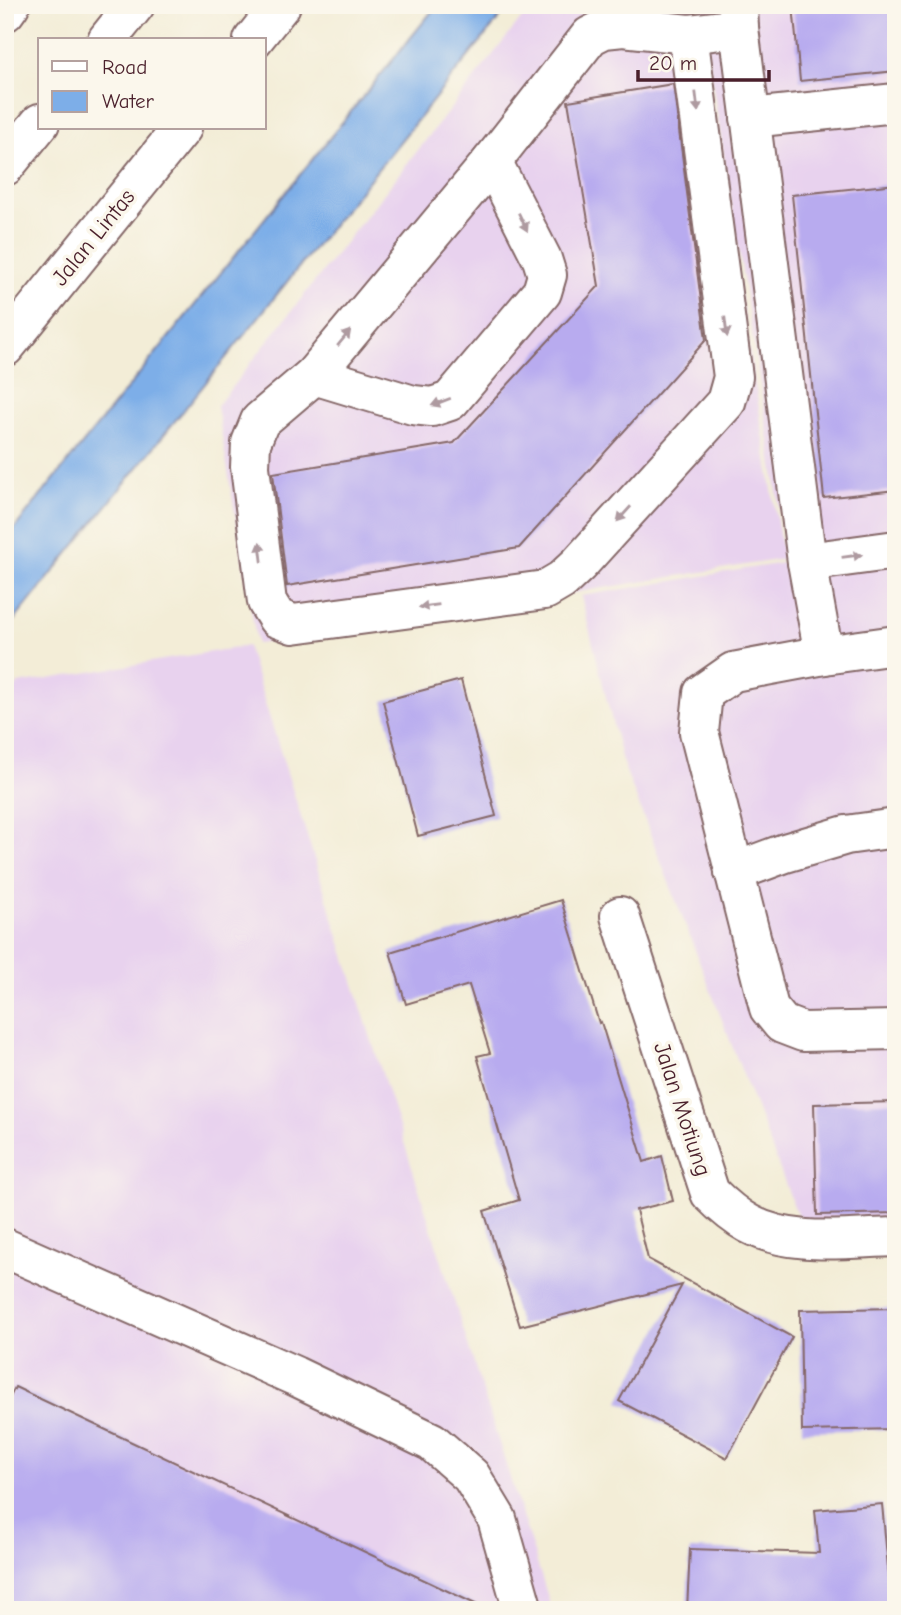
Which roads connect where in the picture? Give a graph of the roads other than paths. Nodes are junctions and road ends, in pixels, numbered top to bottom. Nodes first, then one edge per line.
1 (10, 5) edge
2 (135, 5) edge
3 (281, 5) edge
4 (5, 12) edge
5 (738, 17) edge
6 (688, 34) junction
7 (109, 38) edge
8 (255, 38) edge
9 (896, 103) edge
10 (750, 118) junction
11 (38, 125) edge
12 (180, 130) edge
13 (492, 161) junction
14 (5, 166) edge
15 (5, 347) edge
16 (314, 375) junction
17 (896, 550) edge
18 (807, 562) junction
19 (896, 645) edge
20 (824, 655) junction
21 (896, 828) edge
22 (734, 872) junction
23 (620, 916) dead end
24 (896, 1030) edge
25 (896, 1237) edge
26 (5, 1248) edge
27 (523, 1610) edge

1 - 4 main road
2 - 7 main road
3 - 8 main road
5 - 6 main road
5 - 10 main road
6 - 13 main road
6 -> 16 main road
9 - 10 main road
10 - 18 main road
11 - 14 main road
12 - 15 main road, Jalan Lintas
16 -> 13 main road
13 -> 16 main road
18 -> 17 main road
18 - 20 main road
19 - 20 main road
20 - 22 main road
21 - 22 main road
22 - 24 main road
23 - 25 main road, Jalan Motiung
26 - 27 main road

